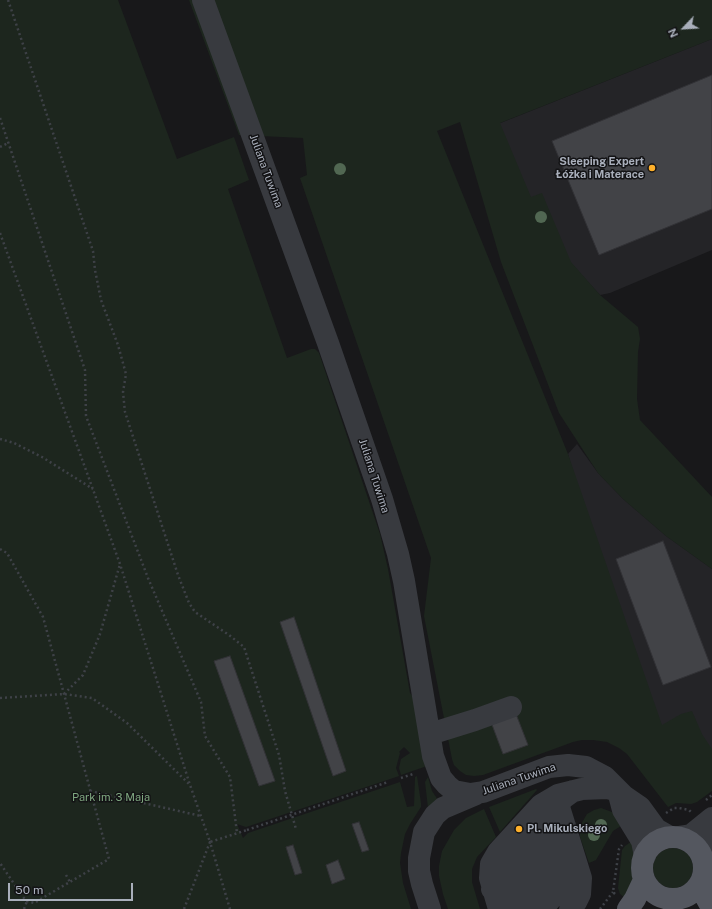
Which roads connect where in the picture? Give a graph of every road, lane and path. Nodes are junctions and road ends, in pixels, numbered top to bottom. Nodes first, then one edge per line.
1 (8, 0) edge
2 (203, 0) edge
3 (0, 118) edge
4 (8, 143) junction
5 (0, 147) edge
6 (0, 233) edge
7 (0, 439) edge
8 (93, 489) junction
9 (0, 549) edge
10 (120, 564) junction
11 (64, 694) junction
12 (0, 698) edge
13 (511, 707) dead end
14 (430, 734) junction
15 (413, 774) dead end
16 (401, 778) dead end
17 (388, 782) dead end
18 (190, 785) junction
19 (90, 791) junction
20 (618, 791) junction
21 (481, 793) junction
22 (689, 810) dead end
23 (664, 814) dead end
24 (201, 816) junction
25 (712, 818) edge
26 (569, 827) junction
27 (296, 829) dead end
28 (237, 833) junction
29 (674, 837) junction
30 (210, 842) junction
31 (623, 844) dead end
32 (707, 849) edge
33 (645, 856) junction
34 (0, 863) edge
35 (66, 875) dead end
36 (644, 880) junction
37 (702, 881) junction
38 (70, 882) junction
39 (613, 892) junction
40 (27, 901) junction
41 (623, 903) edge
42 (502, 904) edge
43 (673, 904) edge
44 (712, 908) edge
45 (24, 909) edge
46 (184, 909) edge
47 (230, 909) edge
48 (430, 909) edge
49 (542, 909) edge
50 (570, 909) edge
51 (600, 909) edge

1 - 27 path
2 - 14 street, Juliana Tuwima
3 - 4 path
4 - 5 path
4 - 28 path
6 - 8 path
7 - 8 path
8 - 10 path
9 - 11 path
10 - 11 path
10 - 18 path
11 - 12 path
11 - 18 path
11 - 19 path
13 - 14 street
14 - 21 street, Juliana Tuwima
15 - 16 path
17 - 28 path, bridge
18 - 24 path
19 - 24 path
19 - 38 path
20 - 21 street, Juliana Tuwima
20 - 26 street
20 - 29 street, Juliana Tuwima
20 - 33 street
21 - 48 street
22 - 23 path
24 - 30 path
25 - 29 street
26 - 42 street
26 - 42 street
26 - 49 street
26 - 50 street
28 - 30 path
29 - 32 main road
29 - 33 main road
30 - 46 path
30 - 47 path
31 - 39 path
32 - 37 main road
33 - 36 main road
34 - 40 path
35 - 38 path
36 - 41 main road
36 - 43 main road
37 - 43 main road
37 - 44 main road
38 - 40 path
39 - 41 path
39 - 51 path
40 - 45 path

